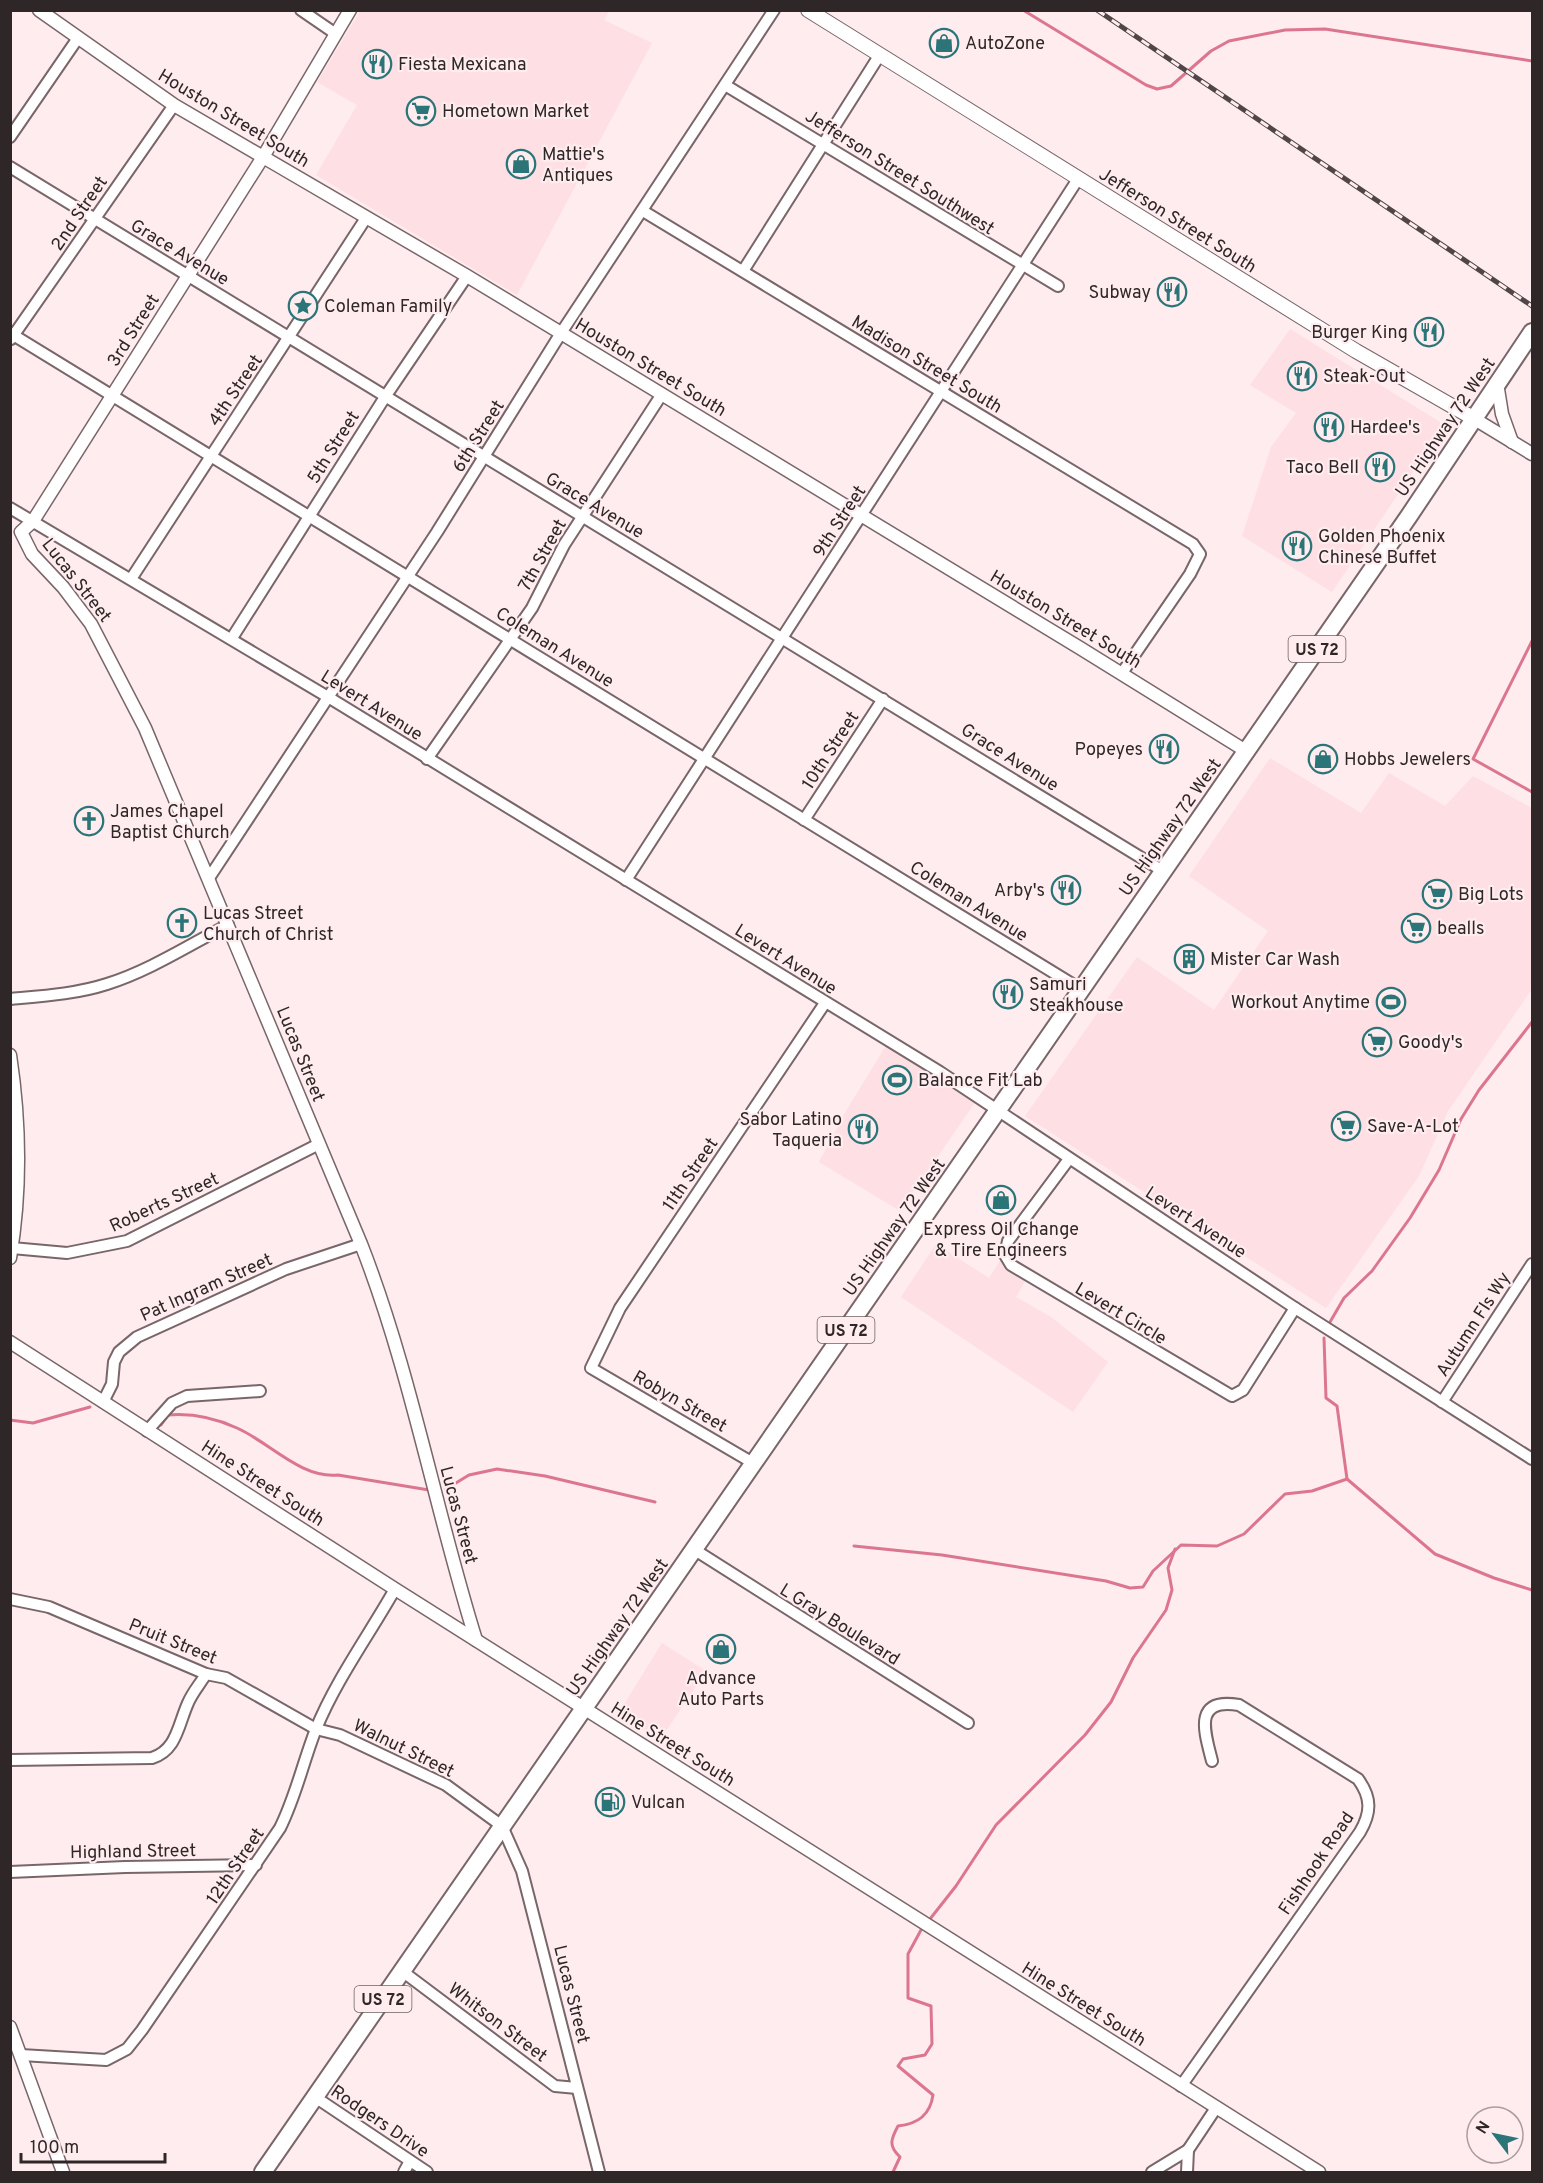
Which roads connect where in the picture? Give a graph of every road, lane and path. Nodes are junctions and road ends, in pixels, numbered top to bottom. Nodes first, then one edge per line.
1 (39, 10) edge
2 (301, 10) edge
3 (350, 10) edge
4 (774, 10) edge
5 (808, 10) edge
6 (336, 34) junction
7 (78, 38) junction
8 (879, 56) junction
9 (725, 85) junction
10 (174, 105) junction
11 (10, 137) edge
12 (825, 145) junction
13 (263, 158) junction
14 (10, 167) edge
15 (1078, 179) junction
16 (643, 211) junction
17 (366, 218) junction
18 (94, 219) junction
19 (1021, 266) junction
20 (742, 271) junction
21 (188, 276) junction
22 (467, 276) junction
23 (1058, 286) dead end
24 (1533, 332) edge
25 (561, 333) junction
26 (12, 336) edge
27 (291, 336) junction
28 (1497, 383) junction
29 (941, 392) junction
30 (662, 394) junction
31 (112, 396) junction
32 (385, 398) junction
33 (1473, 418) junction
34 (1512, 442) junction
35 (1533, 454) edge
36 (210, 456) junction
37 (484, 458) junction
38 (10, 508) edge
39 (583, 516) junction
40 (861, 516) junction
41 (309, 517) junction
42 (33, 521) junction
43 (407, 576) junction
44 (131, 579) junction
45 (232, 638) junction
46 (509, 638) junction
47 (783, 638) junction
48 (1122, 673) junction
49 (328, 697) junction
50 (883, 699) junction
51 (1246, 751) junction
52 (427, 759) junction
53 (704, 759) junction
54 (804, 820) junction
55 (1163, 871) junction
56 (209, 878) junction
57 (626, 880) junction
58 (228, 924) junction
59 (1082, 990) junction
60 (10, 999) edge
61 (825, 1003) junction
62 (10, 1055) edge
63 (998, 1111) junction
64 (319, 1144) junction
65 (1069, 1159) junction
66 (361, 1244) junction
67 (11, 1253) edge
68 (1533, 1264) edge
69 (1295, 1308) junction
70 (10, 1342) edge
71 (591, 1368) joint
72 (260, 1391) dead end
73 (103, 1402) junction
74 (1442, 1402) junction
75 (147, 1431) junction
76 (1533, 1459) edge
77 (753, 1464) junction
78 (694, 1550) junction
79 (395, 1589) junction
80 (10, 1599) edge
81 (476, 1640) junction
82 (206, 1674) junction
83 (584, 1709) junction
84 (968, 1724) dead end
85 (316, 1729) junction
86 (10, 1760) edge
87 (1212, 1761) dead end
88 (502, 1826) junction
89 (256, 1865) junction
90 (10, 1872) edge
91 (402, 1971) junction
92 (10, 2027) edge
93 (21, 2055) junction
94 (1181, 2086) junction
95 (577, 2088) junction
96 (315, 2097) junction
97 (1216, 2108) junction
98 (1188, 2150) junction
99 (411, 2161) junction
100 (63, 2172) edge
101 (263, 2172) edge
102 (404, 2172) edge
103 (427, 2172) edge
104 (599, 2172) edge
105 (1152, 2172) edge
106 (1186, 2172) edge
107 (1318, 2172) edge

1 - 7 street, Houston Street South
2 - 6 street
3 - 6 street, 3rd Street
4 - 9 street, 6th Street
5 - 8 main road, Jefferson Street South
6 - 13 street, 3rd Street
7 - 10 street, Houston Street South
7 - 11 street
8 - 12 street
8 - 15 main road, Jefferson Street South
9 - 12 street, Jefferson Street Southwest
9 - 16 street, 6th Street
10 - 13 street, Houston Street South
10 - 18 street, 2nd Street
12 - 19 street, Jefferson Street Southwest
12 - 20 street
13 - 17 street, Houston Street South
13 - 21 street, 3rd Street
14 - 18 street, Grace Avenue
15 - 19 street, 9th Street
15 - 33 main road, Jefferson Street South
16 - 20 street, Madison Street South
16 - 25 street, 6th Street
17 - 22 street, Houston Street South
17 - 27 street, 4th Street
18 - 21 street, Grace Avenue
18 - 26 street, 2nd Street
19 - 23 street, Jefferson Street Southwest
19 - 29 street, 9th Street
20 - 29 street, Madison Street South
21 - 27 street, Grace Avenue
21 - 31 street, 3rd Street
22 - 25 street, Houston Street South
22 - 32 street, 5th Street
24 - 28 highway, US Highway 72 West / US 72
25 - 30 street, Houston Street South
25 - 37 street, 6th Street
26 - 31 street, Coleman Avenue
27 - 32 street, Grace Avenue
27 - 36 street, 4th Street
28 - 33 highway, US Highway 72 West / US 72
28 - 34 street
29 - 40 street, 9th Street
29 - 48 street, Madison Street South
30 - 39 street, 7th Street
30 - 40 street, Houston Street South
31 - 36 street, Coleman Avenue
31 - 42 street, 3rd Street
32 - 37 street, Grace Avenue
32 - 41 street, 5th Street
33 - 34 street, Jefferson Street South
33 - 51 highway, US Highway 72 West / US 72
34 - 35 street, Jefferson Street South
36 - 41 street, Coleman Avenue
36 - 44 street, 4th Street
37 - 39 street, Grace Avenue
37 - 43 street, 6th Street
38 - 42 street, Levert Avenue
39 - 46 street, 7th Street
39 - 47 street, Grace Avenue
40 - 47 street, 9th Street
40 - 48 street, Houston Street South
41 - 43 street, Coleman Avenue
41 - 45 street, 5th Street
42 - 44 street, Levert Avenue
42 - 56 street, Lucas Street
43 - 46 street, Coleman Avenue
43 - 49 street, 6th Street
44 - 45 street, Levert Avenue
45 - 49 street, Levert Avenue
46 - 52 street, 7th Street
46 - 53 street, Coleman Avenue
47 - 50 street, Grace Avenue
47 - 53 street, 9th Street
48 - 51 street, Houston Street South
49 - 52 street, Levert Avenue
49 - 56 street, 6th Street
50 - 54 street, 10th Street
50 - 55 street, Grace Avenue
51 - 55 highway, US Highway 72 West / US 72
52 - 57 street, Levert Avenue
53 - 54 street, Coleman Avenue
53 - 57 street, 9th Street
54 - 59 street, Coleman Avenue
55 - 59 highway, US Highway 72 West / US 72
56 - 58 street, Lucas Street
57 - 61 street, Levert Avenue
58 - 60 street
58 - 64 street, Lucas Street
59 - 63 highway, US Highway 72 West / US 72
61 - 63 street, Levert Avenue
61 - 71 street, 11th Street
62 - 67 street
63 - 65 street, Levert Avenue
63 - 77 highway, US Highway 72 West / US 72
64 - 66 street, Lucas Street
64 - 67 street, Roberts Street
65 - 69 street, Levert Avenue
65 - 69 street, Levert Circle
66 - 73 street, Pat Ingram Street
66 - 81 street, Lucas Street
68 - 74 street, Autumn Fls Wy
69 - 74 street, Levert Avenue
70 - 73 street, Hine Street South
71 - 77 street, Robyn Street
72 - 75 street
73 - 75 street, Hine Street South
74 - 76 street, Levert Avenue
75 - 79 street, Hine Street South
77 - 78 highway, US Highway 72 West / US 72
78 - 83 highway, US Highway 72 West / US 72
78 - 84 street, L Gray Boulevard
79 - 81 street, Hine Street South
79 - 85 street, 12th Street
80 - 82 street, Pruit Street
81 - 83 street, Hine Street South
82 - 85 street, Pruit Street
82 - 86 street
83 - 88 highway, US Highway 72 West / US 72
83 - 94 street, Hine Street South
85 - 88 street, Walnut Street
85 - 89 street, 12th Street
87 - 94 street, Fishhook Road
88 - 91 highway, US Highway 72 West / US 72
88 - 95 street, Lucas Street
89 - 90 street, Highland Street
89 - 93 street, 12th Street
91 - 95 street, Whitson Street
91 - 96 highway, US Highway 72 West / US 72
92 - 93 street
93 - 100 street
94 - 97 street, Hine Street South
95 - 104 street, Lucas Street
96 - 99 street, Rodgers Drive
96 - 101 highway, US Highway 72 West / US 72
97 - 98 street
97 - 107 street, Hine Street South
98 - 105 street
98 - 106 street
99 - 102 street
99 - 103 street, Rodgers Drive

